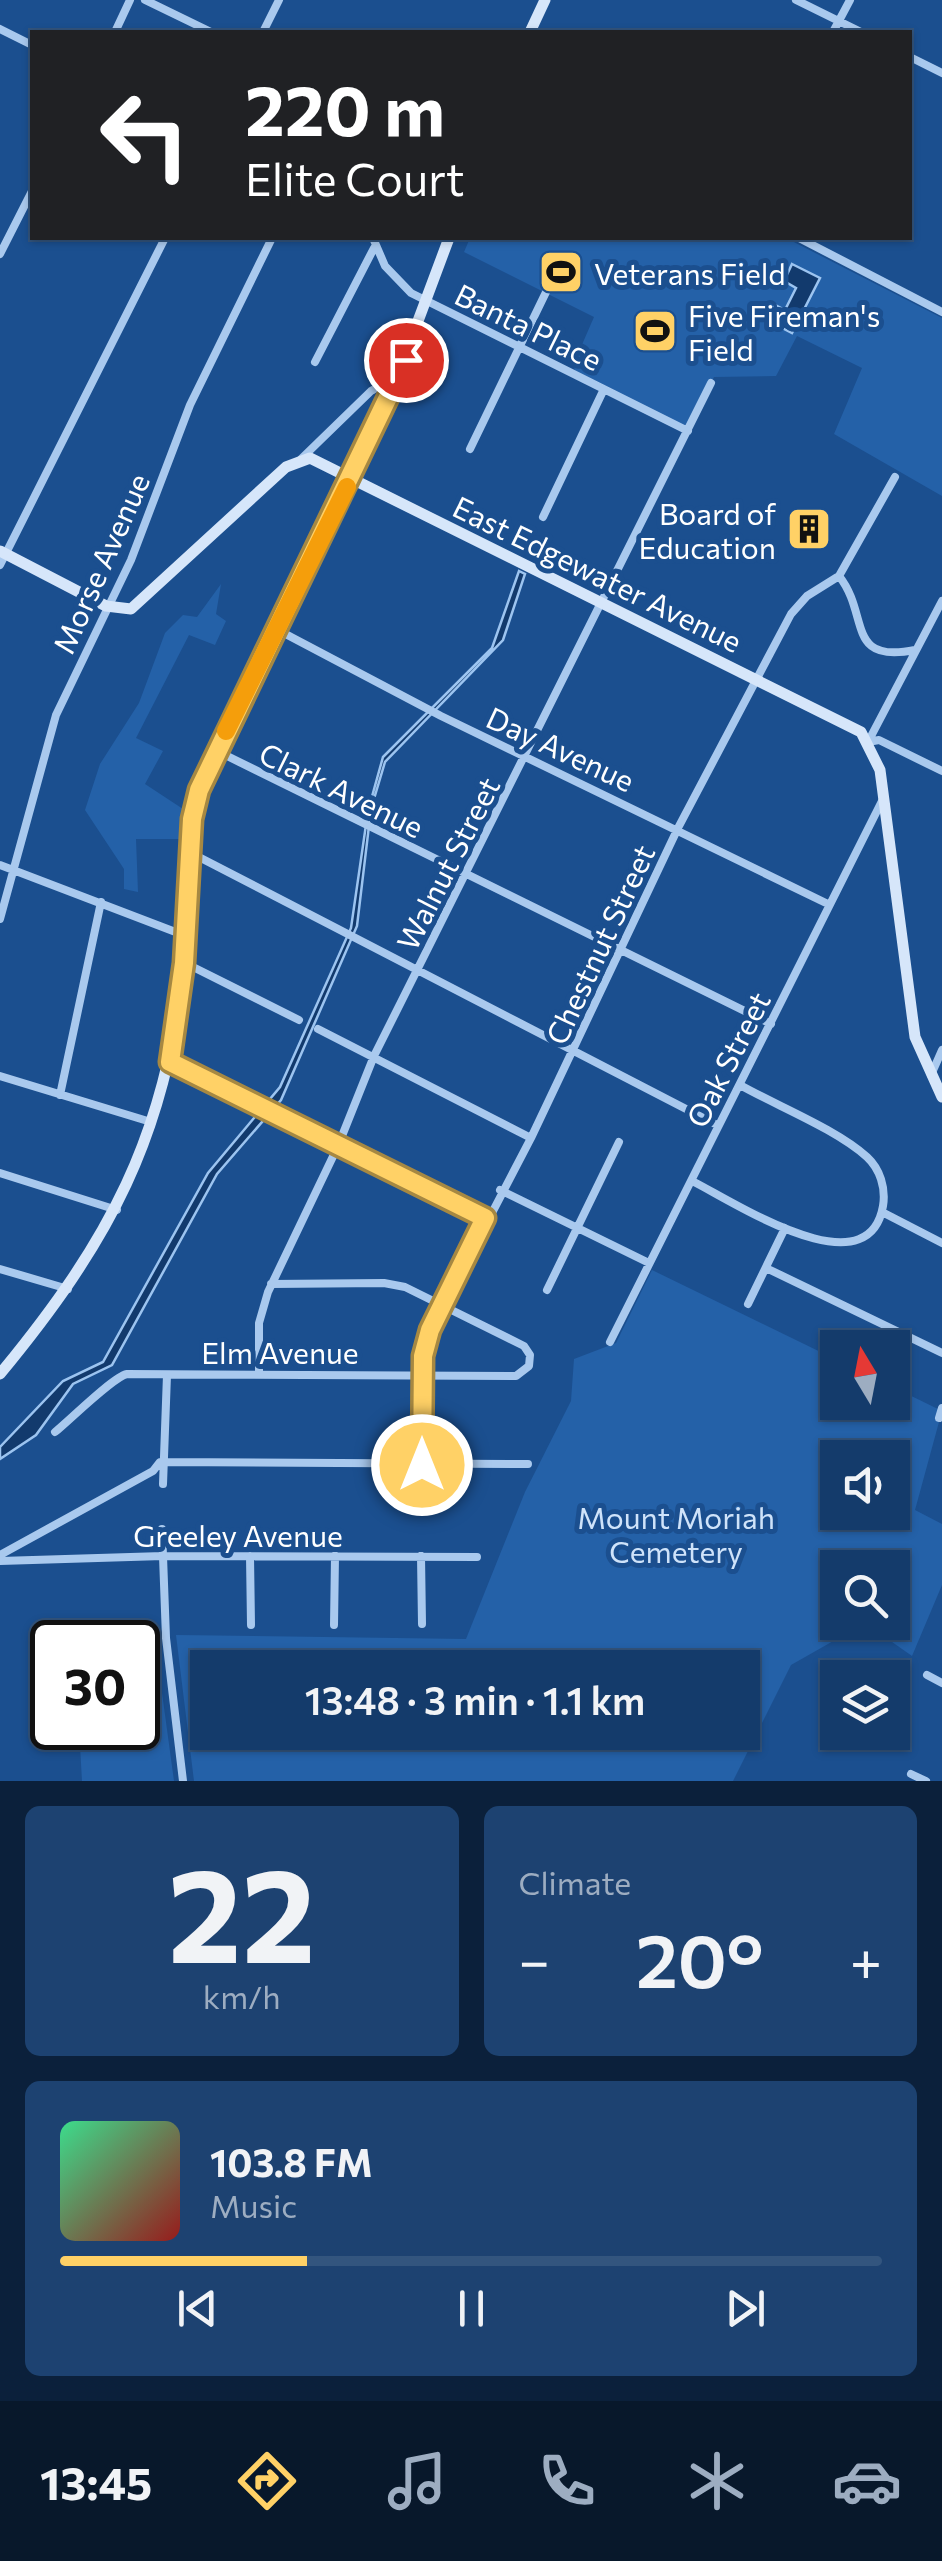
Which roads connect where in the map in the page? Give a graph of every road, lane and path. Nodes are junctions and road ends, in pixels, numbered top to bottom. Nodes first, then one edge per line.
1 (130, 0) edge
2 (145, 0) edge
3 (279, 0) edge
4 (545, 0) edge
5 (796, 0) edge
6 (850, 0) edge
7 (839, 22) junction
8 (0, 29) edge
9 (116, 30) edge
10 (207, 30) edge
11 (264, 30) edge
12 (531, 30) edge
13 (834, 30) edge
14 (857, 30) edge
15 (30, 43) edge
16 (912, 58) edge
17 (942, 73) edge
18 (30, 195) edge
19 (164, 240) edge
20 (271, 240) edge
21 (373, 240) edge
22 (448, 240) edge
23 (802, 240) edge
24 (374, 248) junction
25 (0, 254) edge
26 (548, 288) dead end
27 (426, 300) junction
28 (942, 312) edge
29 (520, 346) junction
30 (315, 362) dead end
31 (710, 383) dead end
32 (393, 388) junction
33 (604, 389) junction
34 (688, 430) junction
35 (470, 449) dead end
36 (301, 459) junction
37 (352, 477) junction
38 (896, 477) dead end
39 (543, 517) dead end
40 (2, 557) edge
41 (839, 576) junction
42 (942, 600) edge
43 (602, 601) junction
44 (106, 606) junction
45 (276, 629) junction
46 (916, 650) junction
47 (758, 680) junction
48 (868, 742) junction
49 (217, 752) junction
50 (525, 757) junction
51 (942, 771) edge
52 (884, 796) junction
53 (678, 828) junction
54 (193, 854) junction
55 (0, 865) edge
56 (12, 869) junction
57 (466, 876) junction
58 (101, 902) junction
59 (828, 904) junction
60 (0, 919) edge
61 (186, 936) junction
62 (621, 952) junction
63 (184, 963) junction
64 (418, 970) junction
65 (299, 1020) dead end
66 (771, 1024) junction
67 (318, 1029) dead end
68 (917, 1045) junction
69 (942, 1048) edge
70 (572, 1053) junction
71 (374, 1056) junction
72 (170, 1062) junction
73 (931, 1075) junction
74 (0, 1076) edge
75 (740, 1085) junction
76 (60, 1095) junction
77 (942, 1097) edge
78 (151, 1122) junction
79 (717, 1125) junction
80 (531, 1138) junction
81 (619, 1142) dead end
82 (338, 1146) junction
83 (0, 1173) edge
84 (692, 1181) junction
85 (500, 1190) junction
86 (117, 1210) junction
87 (882, 1212) junction
88 (485, 1218) junction
89 (579, 1227) junction
90 (786, 1228) junction
91 (942, 1242) edge
92 (649, 1262) junction
93 (766, 1268) junction
94 (0, 1269) edge
95 (270, 1284) junction
96 (68, 1290) junction
97 (548, 1290) dead end
98 (748, 1304) dead end
99 (442, 1305) junction
100 (610, 1342) dead end
101 (942, 1353) edge
102 (422, 1372) junction
103 (0, 1374) edge
104 (166, 1374) junction
105 (258, 1375) junction
106 (55, 1432) dead end
107 (160, 1462) junction
108 (528, 1464) dead end
109 (422, 1465) junction
110 (163, 1484) dead end
111 (162, 1529) dead end
112 (163, 1556) junction
113 (250, 1556) junction
114 (335, 1556) junction
115 (421, 1556) junction
116 (477, 1557) dead end
117 (0, 1558) edge
118 (422, 1624) dead end
119 (251, 1625) dead end
120 (334, 1625) dead end
121 (926, 1675) dead end
122 (942, 1683) edge
123 (911, 1774) dead end
124 (183, 1781) edge
125 (926, 1781) edge

1 - 9 street
2 - 10 street
3 - 11 street
4 - 12 street
5 - 7 street
6 - 7 street
7 - 13 street
7 - 14 street
8 - 15 street
16 - 17 street
18 - 25 street
19 - 40 street
20 - 44 street, Morse Avenue
21 - 24 street
22 - 27 street
23 - 28 street
24 - 27 street, Banta Place
24 - 30 street
26 - 29 street
27 - 29 street, Banta Place
27 - 32 street
29 - 33 street, Banta Place
29 - 35 street
31 - 34 street, Walnut Street
32 - 36 street
32 - 37 street
33 - 34 street, Banta Place
33 - 39 street
34 - 43 street, Walnut Street
36 - 37 street, East Edgewater Avenue
36 - 44 street
37 - 43 street, East Edgewater Avenue
37 - 45 street
38 - 41 street, Chestnut Street
40 - 44 street
41 - 46 street
41 - 47 street, Chestnut Street
42 - 46 street
43 - 47 street, East Edgewater Avenue
43 - 50 street, Walnut Street
44 - 56 street, Morse Avenue
45 - 49 street
45 - 50 street, Day Avenue
46 - 48 street
47 - 48 street, East Edgewater Avenue
47 - 53 street, Chestnut Street
48 - 51 street
48 - 52 street
49 - 54 street
49 - 57 street, Clark Avenue
50 - 53 street, Day Avenue
50 - 57 street, Walnut Street
52 - 59 street, Oak Street
52 - 68 street
53 - 59 street, Day Avenue
53 - 62 street, Chestnut Street
54 - 61 street
54 - 64 street
55 - 56 street
56 - 58 street
56 - 60 street, Morse Avenue
57 - 62 street, Clark Avenue
57 - 64 street, Walnut Street
58 - 61 street
58 - 76 street
59 - 66 street, Oak Street
61 - 63 street
62 - 66 street, Clark Avenue
62 - 70 street, Chestnut Street
63 - 65 street
63 - 72 street
64 - 70 street
64 - 71 street, Walnut Street
66 - 75 street, Oak Street
67 - 71 street
68 - 69 street
68 - 73 street
69 - 73 street
70 - 79 street
70 - 80 street, Chestnut Street
71 - 80 street
71 - 82 street, Walnut Street
72 - 78 street
72 - 82 street
73 - 77 street
74 - 76 street
75 - 79 street, Oak Street
75 - 87 street
76 - 78 street
78 - 86 street
79 - 84 street, Oak Street
80 - 85 street, Chestnut Street
81 - 89 street
82 - 88 street
82 - 95 street, Walnut Street
83 - 86 street
84 - 90 street
84 - 92 street, Oak Street
85 - 88 street, Chestnut Street
85 - 89 street
86 - 96 street
87 - 90 street
87 - 91 street
88 - 99 street, Chestnut Street
89 - 92 street
89 - 97 street
90 - 93 street
92 - 100 street, Oak Street
93 - 98 street
93 - 101 street
94 - 96 street
95 - 99 street
95 - 105 street, Walnut Street
96 - 103 street
99 - 102 street, Chestnut Street
99 - 102 street, Elm Avenue
102 - 105 street, Elm Avenue
102 - 109 street, Chestnut Street
104 - 105 street, Elm Avenue
104 - 106 street, Elm Avenue
104 - 107 street
107 - 109 street
107 - 110 street
107 - 117 street
108 - 109 street
111 - 112 street
112 - 113 street, Greeley Avenue
112 - 117 street, Greeley Avenue
112 - 124 street
113 - 114 street, Greeley Avenue
113 - 119 street
114 - 115 street, Greeley Avenue
114 - 120 street
115 - 116 street, Greeley Avenue
115 - 118 street
121 - 122 street
123 - 125 street

